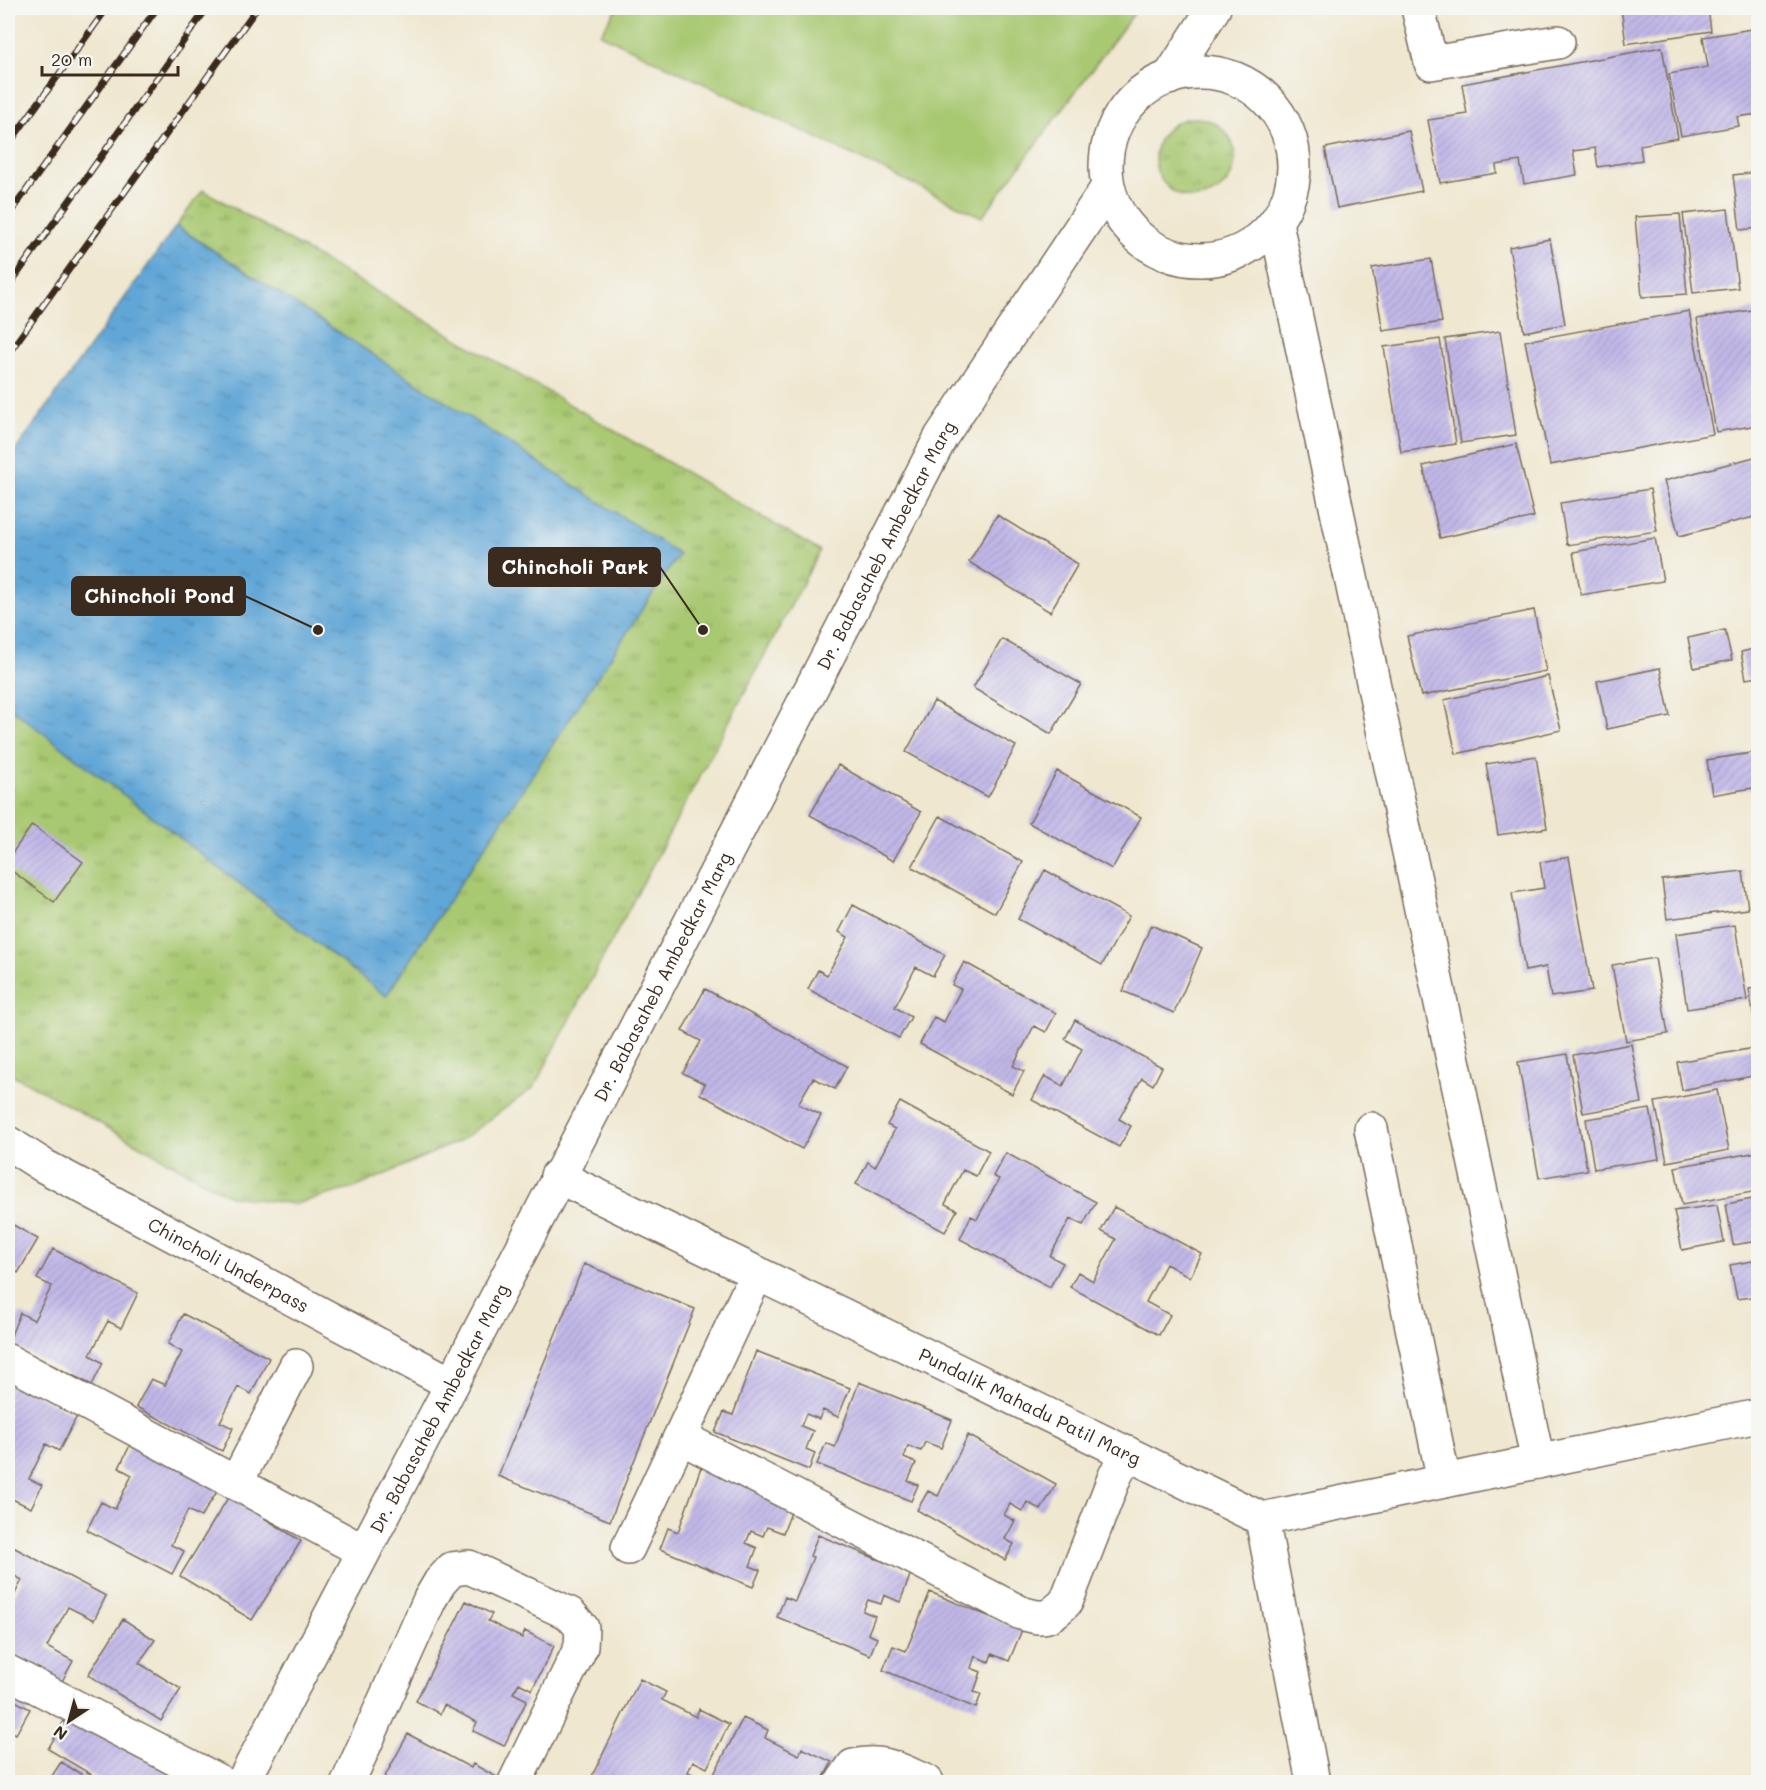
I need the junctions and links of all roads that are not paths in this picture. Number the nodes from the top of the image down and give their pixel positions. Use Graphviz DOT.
graph roads {
  1 [pos="1214,8"];
  2 [pos="1418,8"];
  3 [pos="1558,42"];
  4 [pos="1169,78"];
  5 [pos="1108,187"];
  6 [pos="1276,223"];
  7 [pos="1371,1129"];
  8 [pos="8,1143"];
  9 [pos="557,1176"];
  10 [pos="757,1273"];
  11 [pos="8,1361"];
  12 [pos="296,1366"];
  13 [pos="452,1384"];
  14 [pos="1758,1416"];
  15 [pos="682,1438"];
  16 [pos="1127,1453"];
  17 [pos="1539,1462"];
  18 [pos="1444,1481"];
  19 [pos="236,1483"];
  20 [pos="1262,1519"];
  21 [pos="628,1548"];
  22 [pos="363,1551"];
  23 [pos="8,1672"];
  24 [pos="220,1782"];
  25 [pos="243,1782"];
  26 [pos="348,1782"];
  27 [pos="515,1782"];
  28 [pos="842,1782"];
  29 [pos="927,1782"];
  30 [pos="1312,1782"];
  1 -- 4 [label="street"];
  2 -- 3 [label="street"];
  4 -- 5 [label="street"];
  4 -- 6 [label="street"];
  5 -- 6 [label="street"];
  5 -- 9 [label="street, Dr. Babasaheb Ambedkar Marg"];
  6 -- 17 [label="street"];
  7 -- 18 [label="street"];
  8 -- 13 [label="street, Chincholi Underpass"];
  9 -- 10 [label="street, Pundalik Mahadu Patil Marg"];
  9 -- 13 [label="street, Dr. Babasaheb Ambedkar Marg"];
  10 -- 15 [label="street"];
  10 -- 16 [label="street, Pundalik Mahadu Patil Marg"];
  11 -- 19 [label="street"];
  12 -- 19 [label="street"];
  13 -- 22 [label="street, Dr. Babasaheb Ambedkar Marg"];
  14 -- 17 [label="street"];
  15 -- 16 [label="street"];
  15 -- 21 [label="street"];
  16 -- 20 [label="street, Pundalik Mahadu Patil Marg"];
  17 -- 18 [label="street"];
  18 -- 20 [label="street"];
  19 -- 22 [label="street"];
  20 -- 30 [label="street"];
  22 -- 25 [label="street, Dr. Babasaheb Ambedkar Marg"];
  23 -- 24 [label="street"];
  26 -- 27 [label="street"];
  28 -- 29 [label="street"];
}
